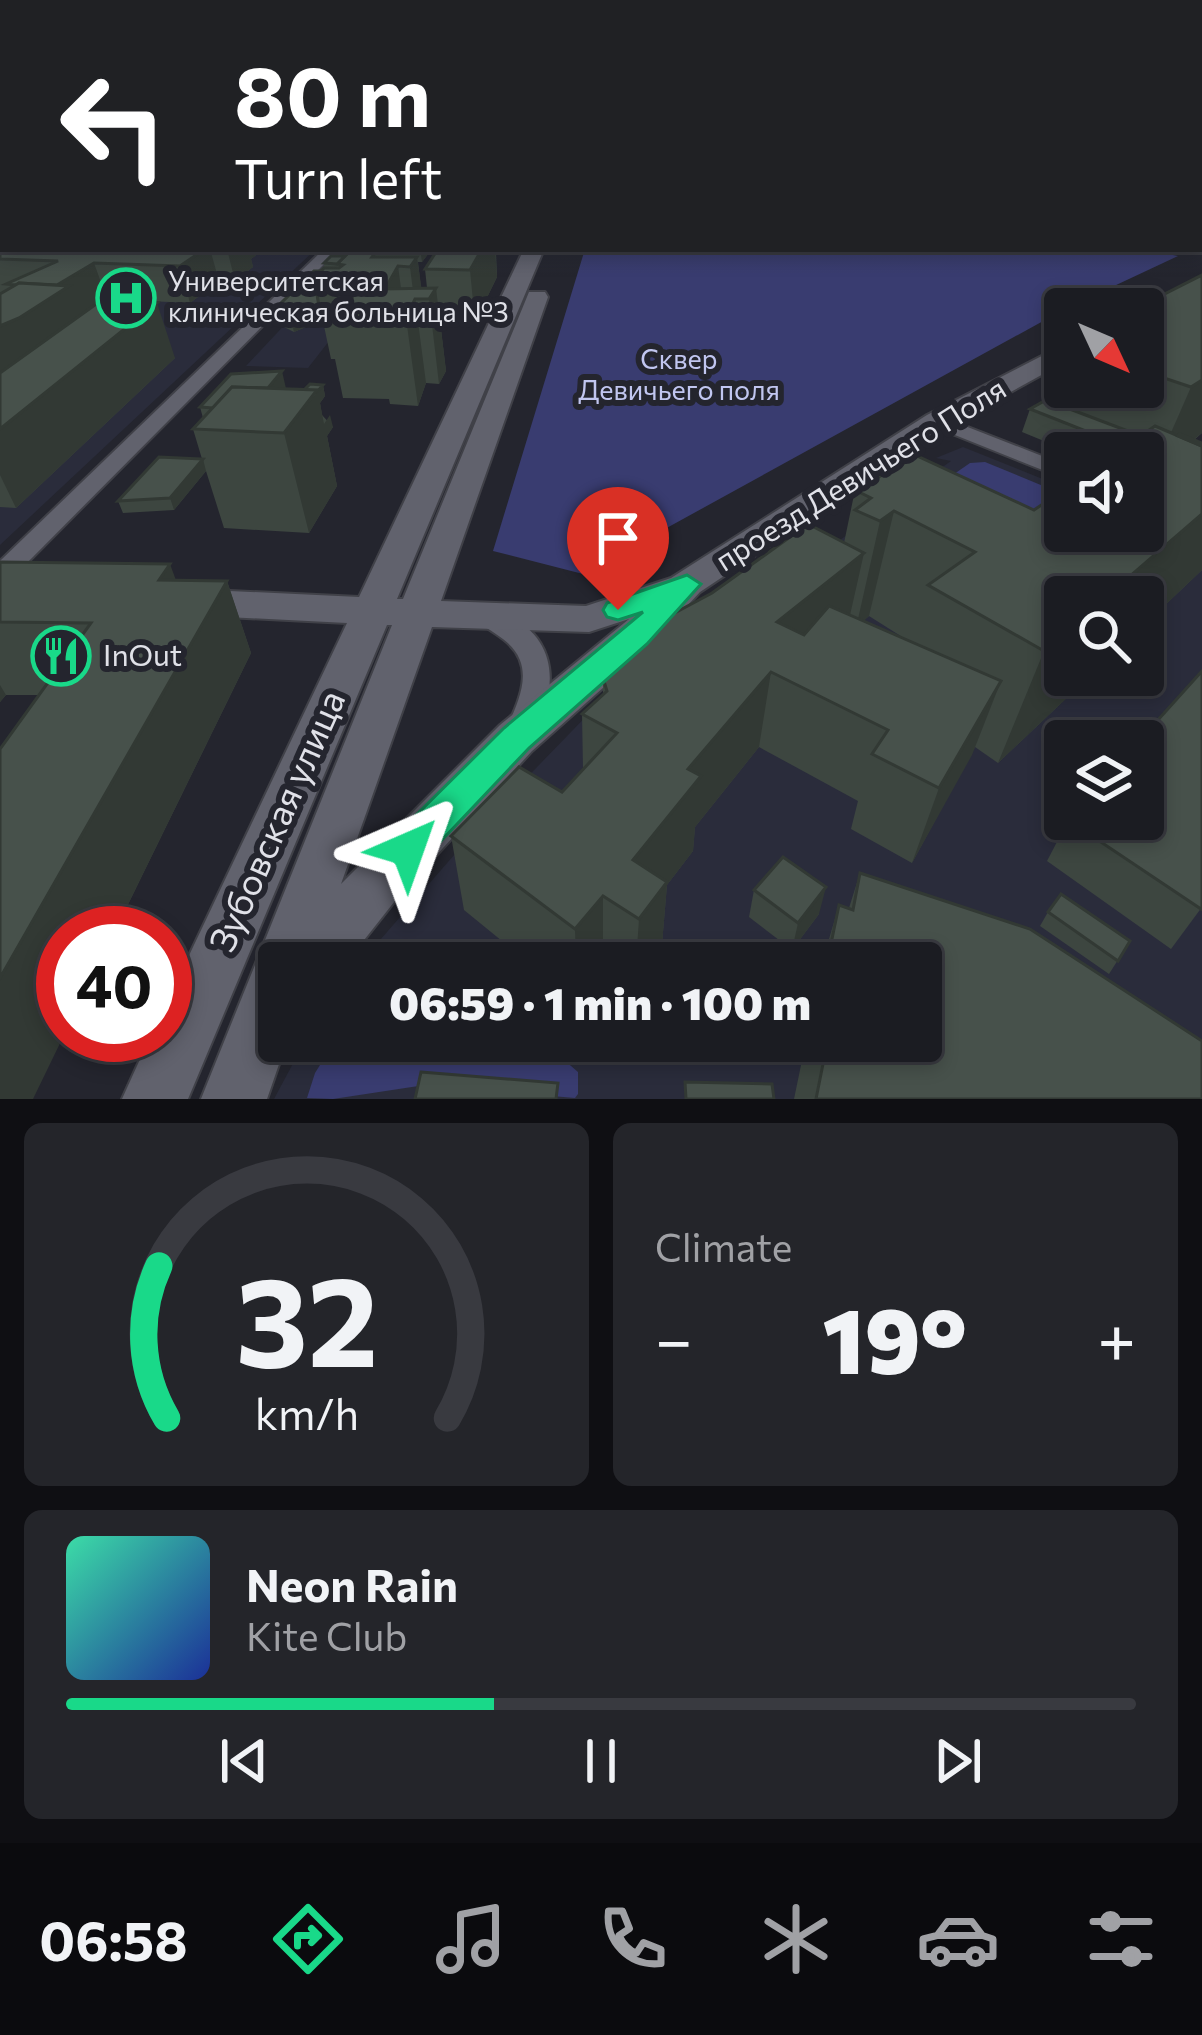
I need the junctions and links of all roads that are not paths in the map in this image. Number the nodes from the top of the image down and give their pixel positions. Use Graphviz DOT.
graph roads {
  1 [pos="329,252"];
  2 [pos="533,252"];
  3 [pos="555,252"];
  4 [pos="1044,363"];
  5 [pos="937,421"];
  6 [pos="1044,464"];
  7 [pos="687,584"];
  8 [pos="8,588"];
  9 [pos="140,600"];
  10 [pos="394,611"];
  11 [pos="485,616"];
  12 [pos="516,738"];
  13 [pos="291,942"];
  14 [pos="327,942"];
  15 [pos="155,1099"];
  1 -- 8 [label="street"];
  2 -- 10 [label="main road"];
  3 -- 10 [label="main road"];
  4 -- 5 [label="main road, проезд Девичьего Поля"];
  5 -- 6 [label="street"];
  5 -- 7 [label="main road, проезд Девичьего Поля"];
  7 -- 11 [label="main road"];
  7 -- 12 [label="main road, проезд Девичьего Поля"];
  9 -- 10 [label="main road"];
  10 -- 11 [label="main road"];
  10 -- 13 [label="main road, Зубовская улица"];
  10 -- 15 [label="main road, Зубовская улица"];
  11 -- 12 [label="street"];
  12 -- 14 [label="main road, проезд Девичьего Поля"];
}
